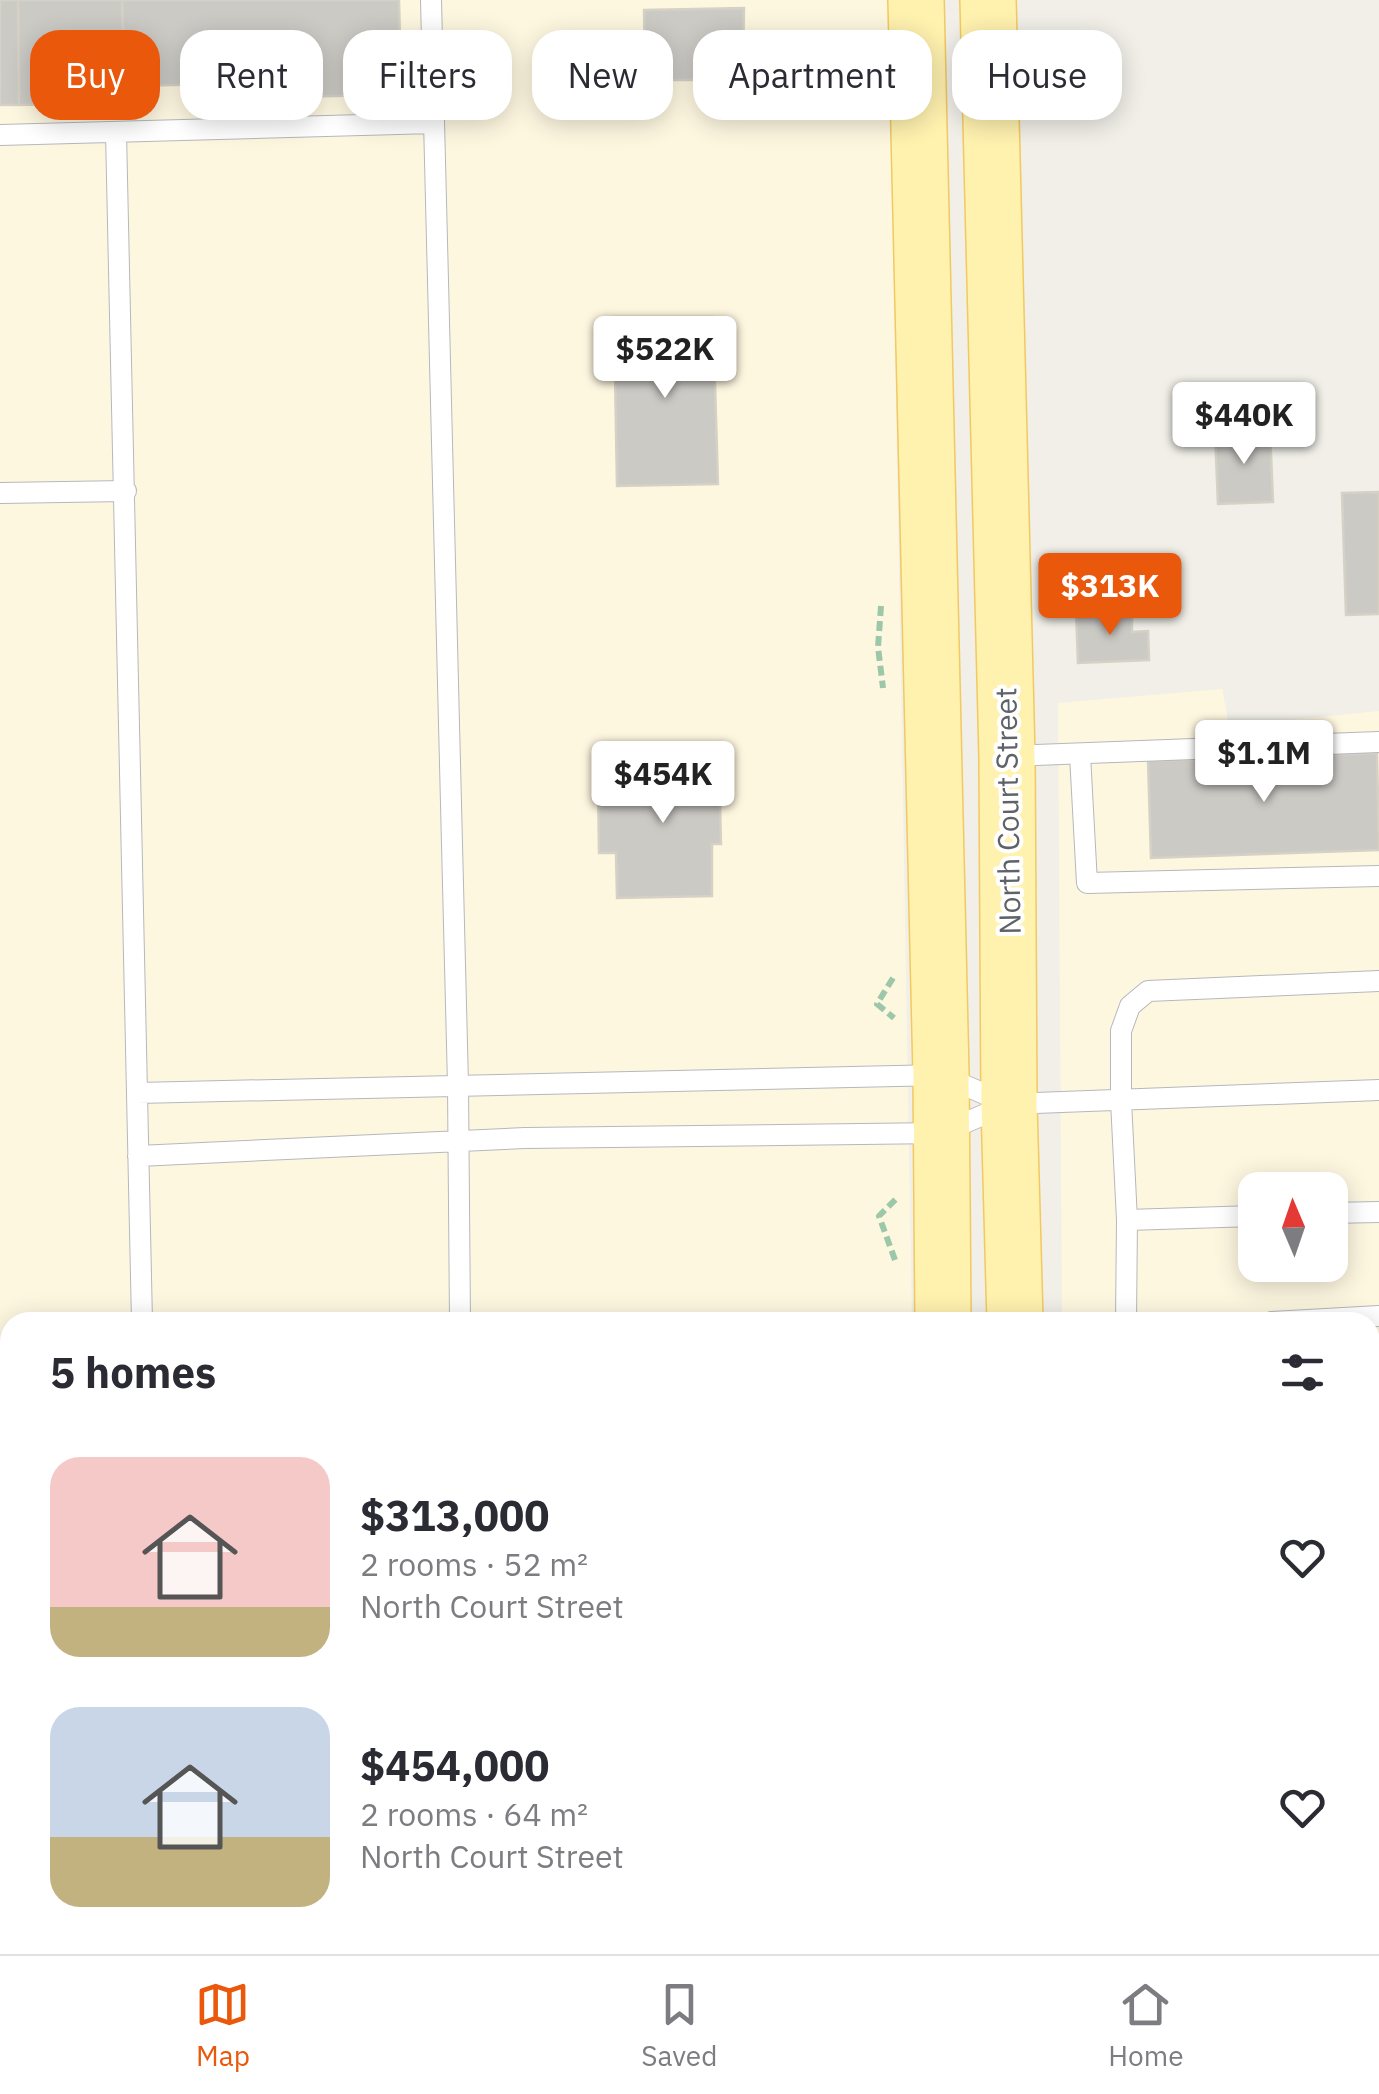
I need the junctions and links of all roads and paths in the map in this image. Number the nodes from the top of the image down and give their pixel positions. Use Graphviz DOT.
graph roads {
  1 [pos="431,0"];
  2 [pos="916,0"];
  3 [pos="988,0"];
  4 [pos="434,123"];
  5 [pos="116,132"];
  6 [pos="0,134"];
  7 [pos="126,491"];
  8 [pos="0,493"];
  9 [pos="1379,742"];
  10 [pos="1080,755"];
  11 [pos="1007,756"];
  12 [pos="1379,876"];
  13 [pos="1379,981"];
  14 [pos="941,1075"];
  15 [pos="458,1086"];
  16 [pos="1379,1090"];
  17 [pos="137,1093"];
  18 [pos="1121,1101"];
  19 [pos="1010,1104"];
  20 [pos="941,1133"];
  21 [pos="458,1141"];
  22 [pos="138,1156"];
  23 [pos="1379,1212"];
  24 [pos="1348,1213"];
  25 [pos="1238,1217"];
  26 [pos="1128,1220"];
  27 [pos="142,1312"];
  28 [pos="460,1312"];
  29 [pos="943,1312"];
  30 [pos="1015,1312"];
  31 [pos="1126,1312"];
  1 -- 4 [label="lane"];
  2 -- 14 [label="main road"];
  3 -- 11 [label="main road, North Court Street"];
  4 -- 5 [label="lane"];
  4 -- 15 [label="lane"];
  5 -- 6 [label="lane"];
  5 -- 7 [label="lane"];
  7 -- 8 [label="lane"];
  7 -- 17 [label="lane"];
  9 -- 10 [label="lane"];
  10 -- 11 [label="lane"];
  10 -- 12 [label="lane"];
  11 -- 19 [label="main road, North Court Street"];
  13 -- 18 [label="lane"];
  14 -- 15 [label="lane"];
  14 -- 19 [label="lane"];
  14 -- 20 [label="main road"];
  15 -- 17 [label="lane"];
  15 -- 21 [label="lane"];
  16 -- 18 [label="lane"];
  17 -- 22 [label="lane"];
  18 -- 19 [label="lane"];
  18 -- 26 [label="lane"];
  19 -- 20 [label="lane"];
  19 -- 30 [label="main road, North Court Street"];
  20 -- 21 [label="lane"];
  20 -- 29 [label="main road"];
  21 -- 22 [label="lane"];
  21 -- 28 [label="lane"];
  22 -- 27 [label="lane"];
  23 -- 24 [label="lane"];
  25 -- 26 [label="lane"];
  26 -- 31 [label="lane"];
}
